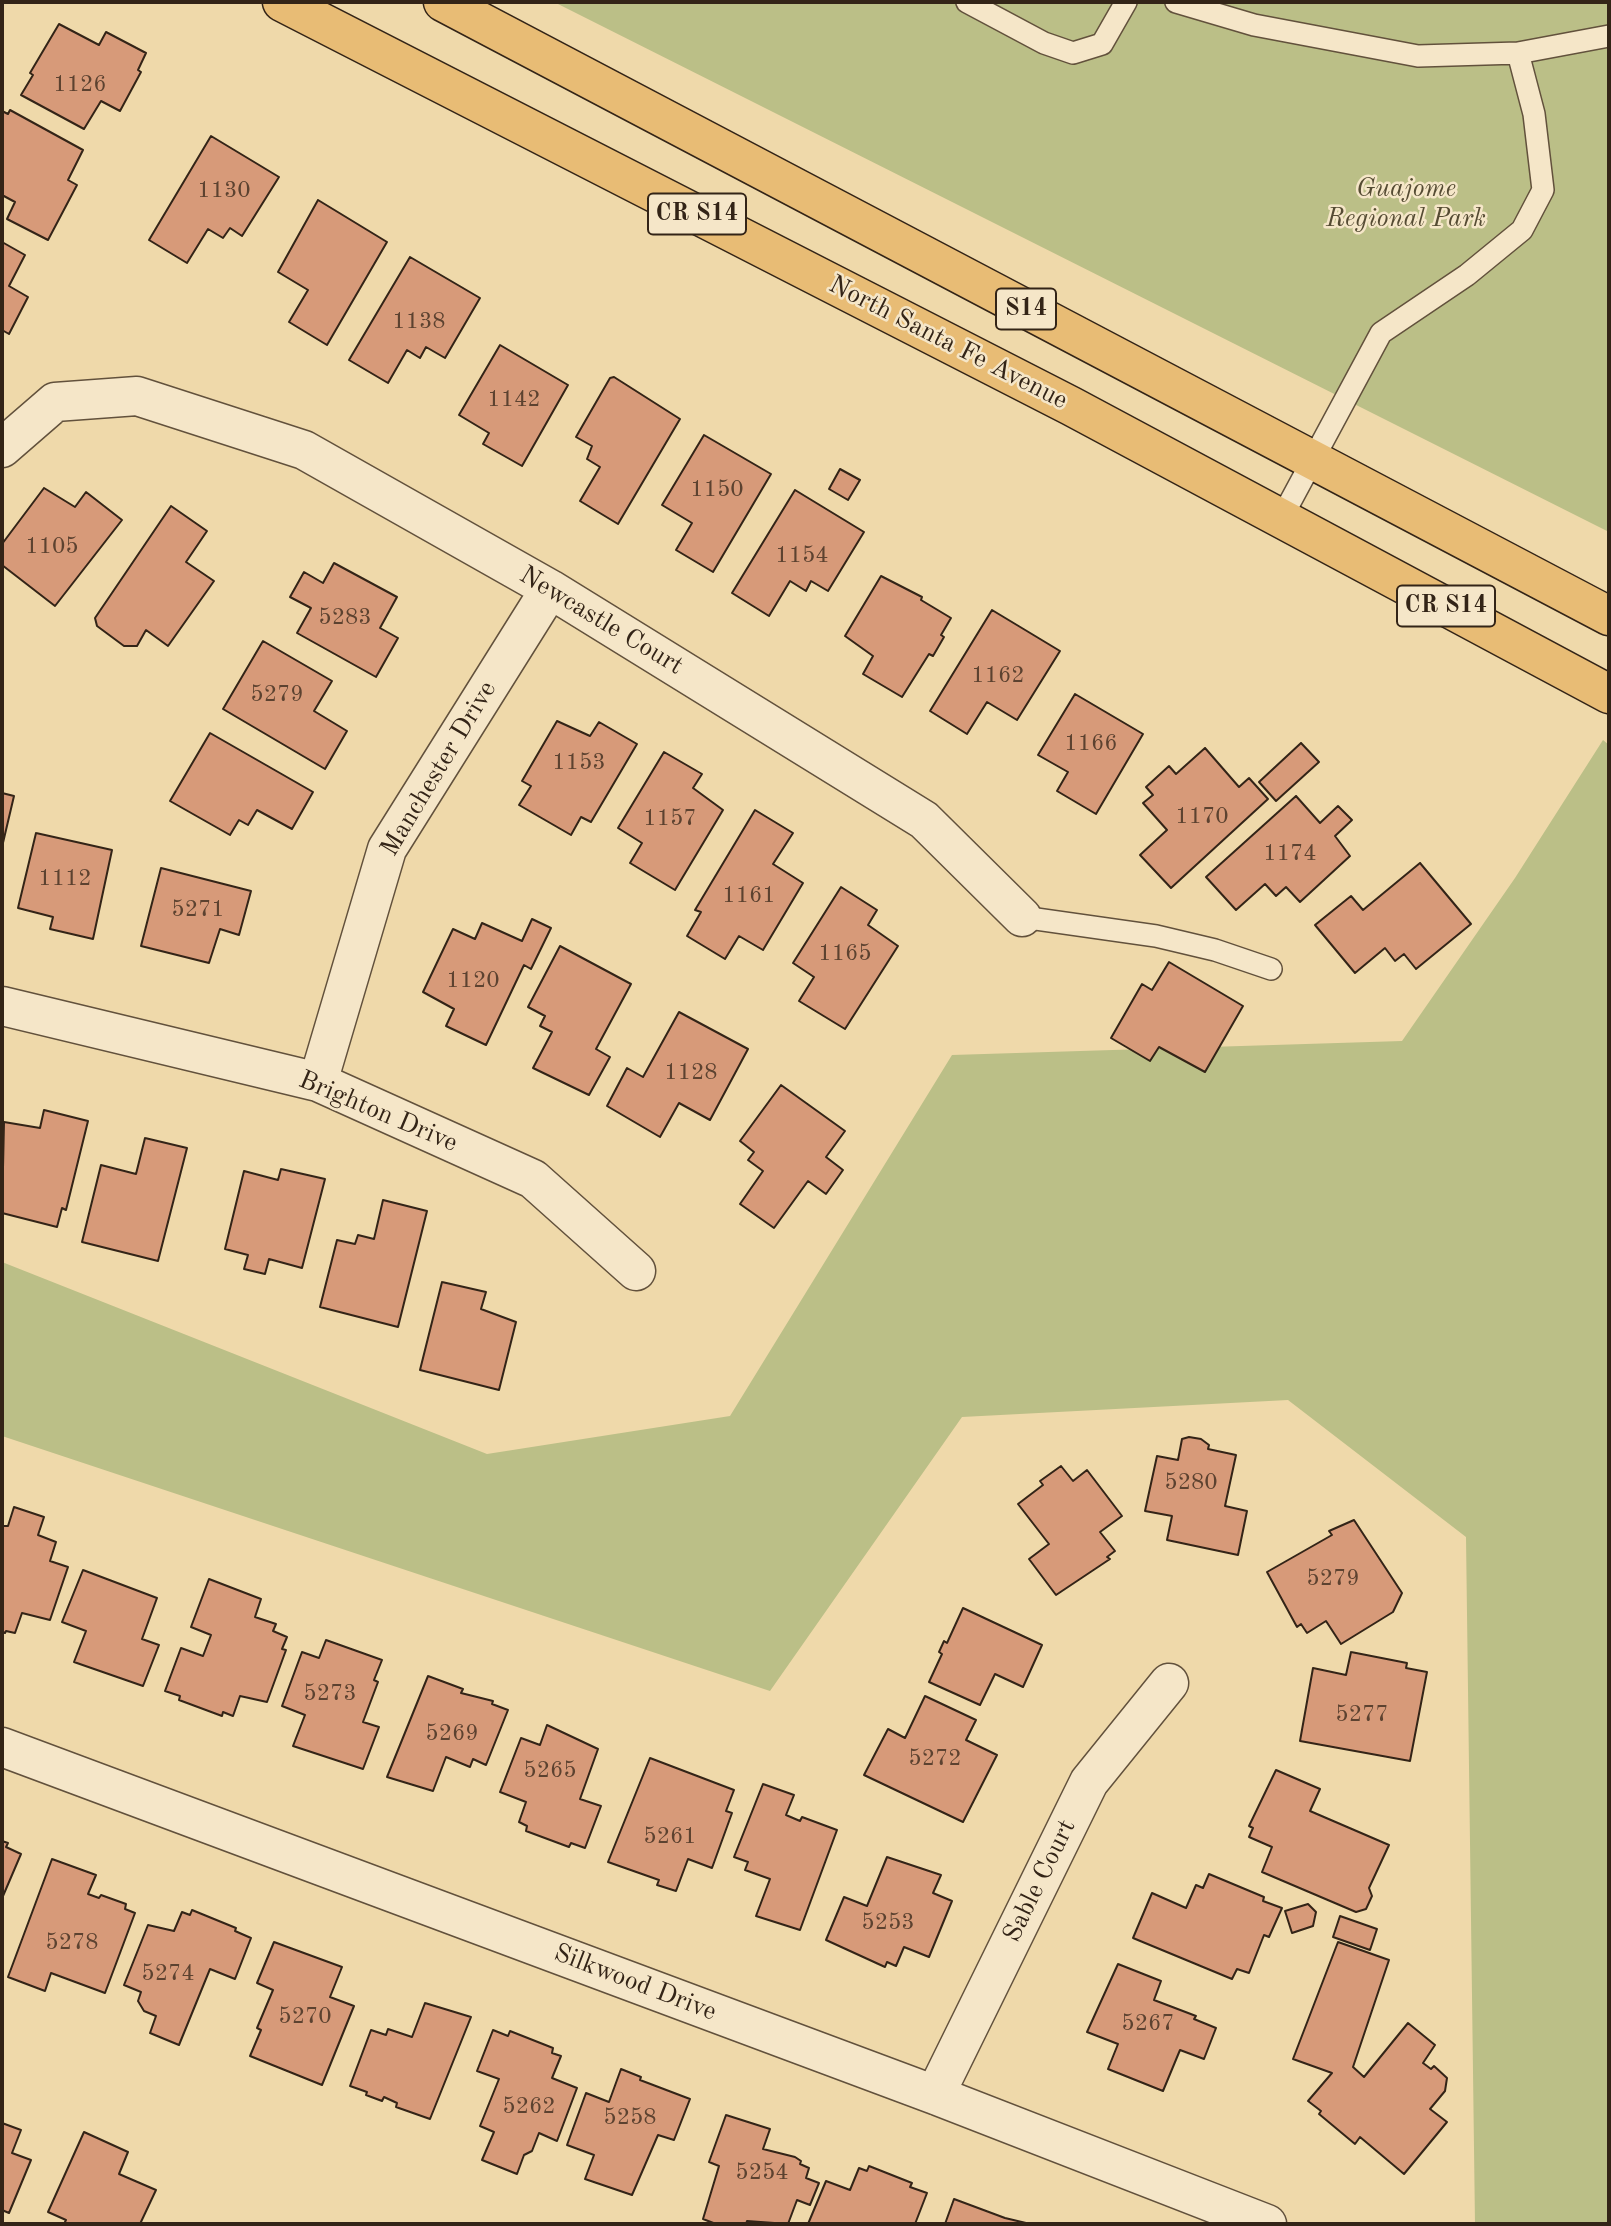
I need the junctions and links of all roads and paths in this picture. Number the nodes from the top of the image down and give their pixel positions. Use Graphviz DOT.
graph roads {
  1 [pos="282,2"];
  2 [pos="443,2"];
  3 [pos="967,2"];
  4 [pos="1126,2"];
  5 [pos="1176,2"];
  6 [pos="1609,36"];
  7 [pos="1518,53"];
  8 [pos="2,448"];
  9 [pos="1313,461"];
  10 [pos="1282,517"];
  11 [pos="550,589"];
  12 [pos="1609,616"];
  13 [pos="1609,694"];
  14 [pos="1022,916"];
  15 [pos="1271,969"];
  16 [pos="2,1006"];
  17 [pos="318,1082"];
  18 [pos="636,1272"];
  19 [pos="1169,1683"];
  20 [pos="2,1747"];
  21 [pos="935,2095"];
  22 [pos="1267,2224"];
  1 -- 10 [label="main road, North Santa Fe Avenue / CR S14"];
  2 -- 9 [label="main road, S14"];
  3 -- 4 [label="lane"];
  5 -- 7 [label="lane"];
  6 -- 7 [label="lane"];
  7 -- 9 [label="lane"];
  8 -- 11 [label="street, Newcastle Court"];
  9 -- 10 [label="lane"];
  9 -- 12 [label="main road, S14"];
  10 -- 13 [label="main road, North Santa Fe Avenue / CR S14"];
  11 -- 14 [label="street, Newcastle Court"];
  11 -- 17 [label="street, Manchester Drive"];
  14 -- 15 [label="lane"];
  16 -- 17 [label="street, Brighton Drive"];
  17 -- 18 [label="street, Brighton Drive"];
  19 -- 21 [label="street, Sable Court"];
  20 -- 21 [label="street, Silkwood Drive"];
  21 -- 22 [label="street, Silkwood Drive"];
}
